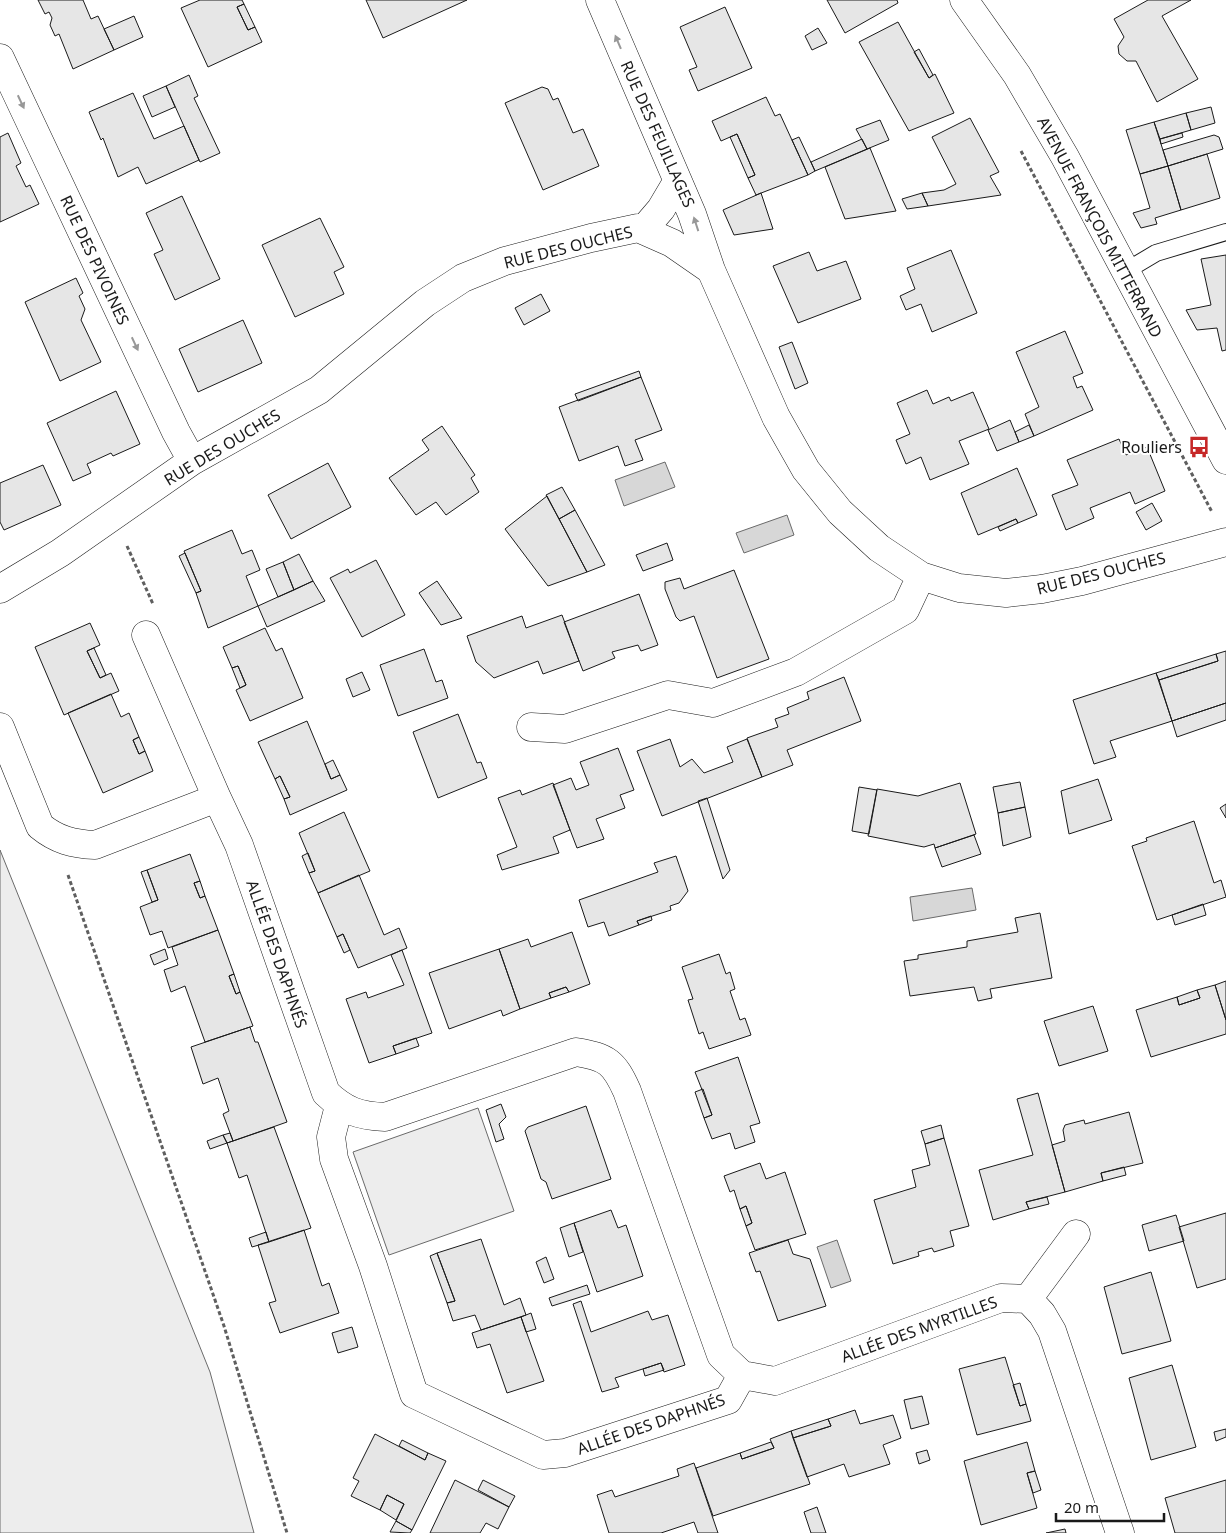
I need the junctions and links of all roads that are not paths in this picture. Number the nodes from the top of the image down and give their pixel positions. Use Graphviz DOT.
graph roads {
  1 [pos="600,0"];
  2 [pos="964,0"];
  3 [pos="0,58"];
  4 [pos="677,182"];
  5 [pos="643,230"];
  6 [pos="1226,232"];
  7 [pos="711,270"];
  8 [pos="1124,272"];
  9 [pos="1226,460"];
  10 [pos="192,461"];
  11 [pos="1221,530"];
  12 [pos="921,576"];
  13 [pos="0,589"];
  14 [pos="146,635"];
  15 [pos="0,727"];
  16 [pos="530,727"];
  17 [pos="217,798"];
  18 [pos="339,1106"];
  19 [pos="1076,1234"];
  20 [pos="1028,1299"];
  21 [pos="742,1375"];
  22 [pos="1120,1533"];
  4 -- 1 [label="street, RUE DES FEUILLAGES, one-way"];
  2 -- 8 [label="street, AVENUE FRANÇOIS MITTERRAND"];
  3 -- 10 [label="street, RUE DES PIVOINES, one-way"];
  4 -- 5 [label="street"];
  7 -- 4 [label="street, RUE DES FEUILLAGES, one-way"];
  5 -- 7 [label="street, RUE DES OUCHES"];
  5 -- 10 [label="street, RUE DES OUCHES"];
  6 -- 8 [label="lane"];
  7 -- 12 [label="street, RUE DES OUCHES"];
  8 -- 9 [label="street, AVENUE FRANÇOIS MITTERRAND"];
  10 -- 13 [label="street, RUE DES OUCHES"];
  11 -- 12 [label="street, RUE DES OUCHES"];
  12 -- 16 [label="street"];
  14 -- 17 [label="street, ALLÉE DES DAPHNÉS"];
  15 -- 17 [label="street"];
  17 -- 18 [label="street, ALLÉE DES DAPHNÉS"];
  18 -- 21 [label="street, ALLÉE DES DAPHNÉS"];
  18 -- 21 [label="street, ALLÉE DES DAPHNÉS"];
  19 -- 20 [label="street"];
  20 -- 21 [label="street, ALLÉE DES MYRTILLES"];
  20 -- 22 [label="street"];
}
